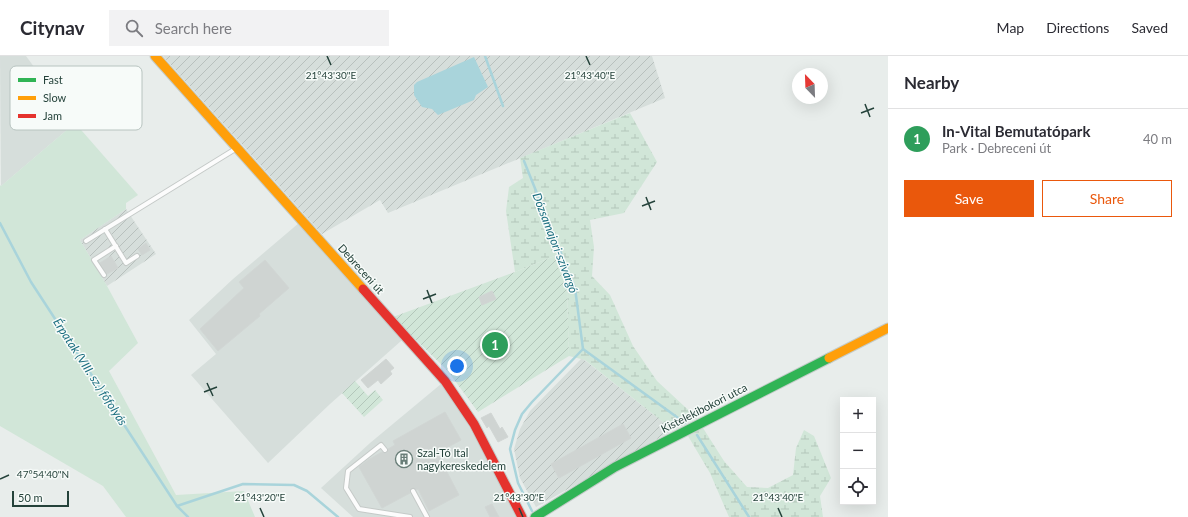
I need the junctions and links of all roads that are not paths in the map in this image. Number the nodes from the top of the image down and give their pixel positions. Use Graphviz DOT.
graph roads {
  1 [pos="155,56"];
  2 [pos="237,148"];
  3 [pos="105,229"];
  4 [pos="86,241"];
  5 [pos="116,246"];
  6 [pos="137,256"];
  7 [pos="104,275"];
  8 [pos="888,328"];
  9 [pos="385,450"];
  10 [pos="414,491"];
  11 [pos="410,517"];
  12 [pos="427,517"];
  13 [pos="522,517"];
  14 [pos="535,517"];
  1 -- 2 [label="street, Debreceni út"];
  2 -- 3 [label="lane"];
  2 -- 13 [label="street, Debreceni út"];
  3 -- 4 [label="lane"];
  3 -- 5 [label="lane"];
  5 -- 6 [label="lane"];
  5 -- 7 [label="lane"];
  8 -- 14 [label="street, Kistelekibokori utca"];
  9 -- 11 [label="lane"];
  10 -- 12 [label="lane"];
}
